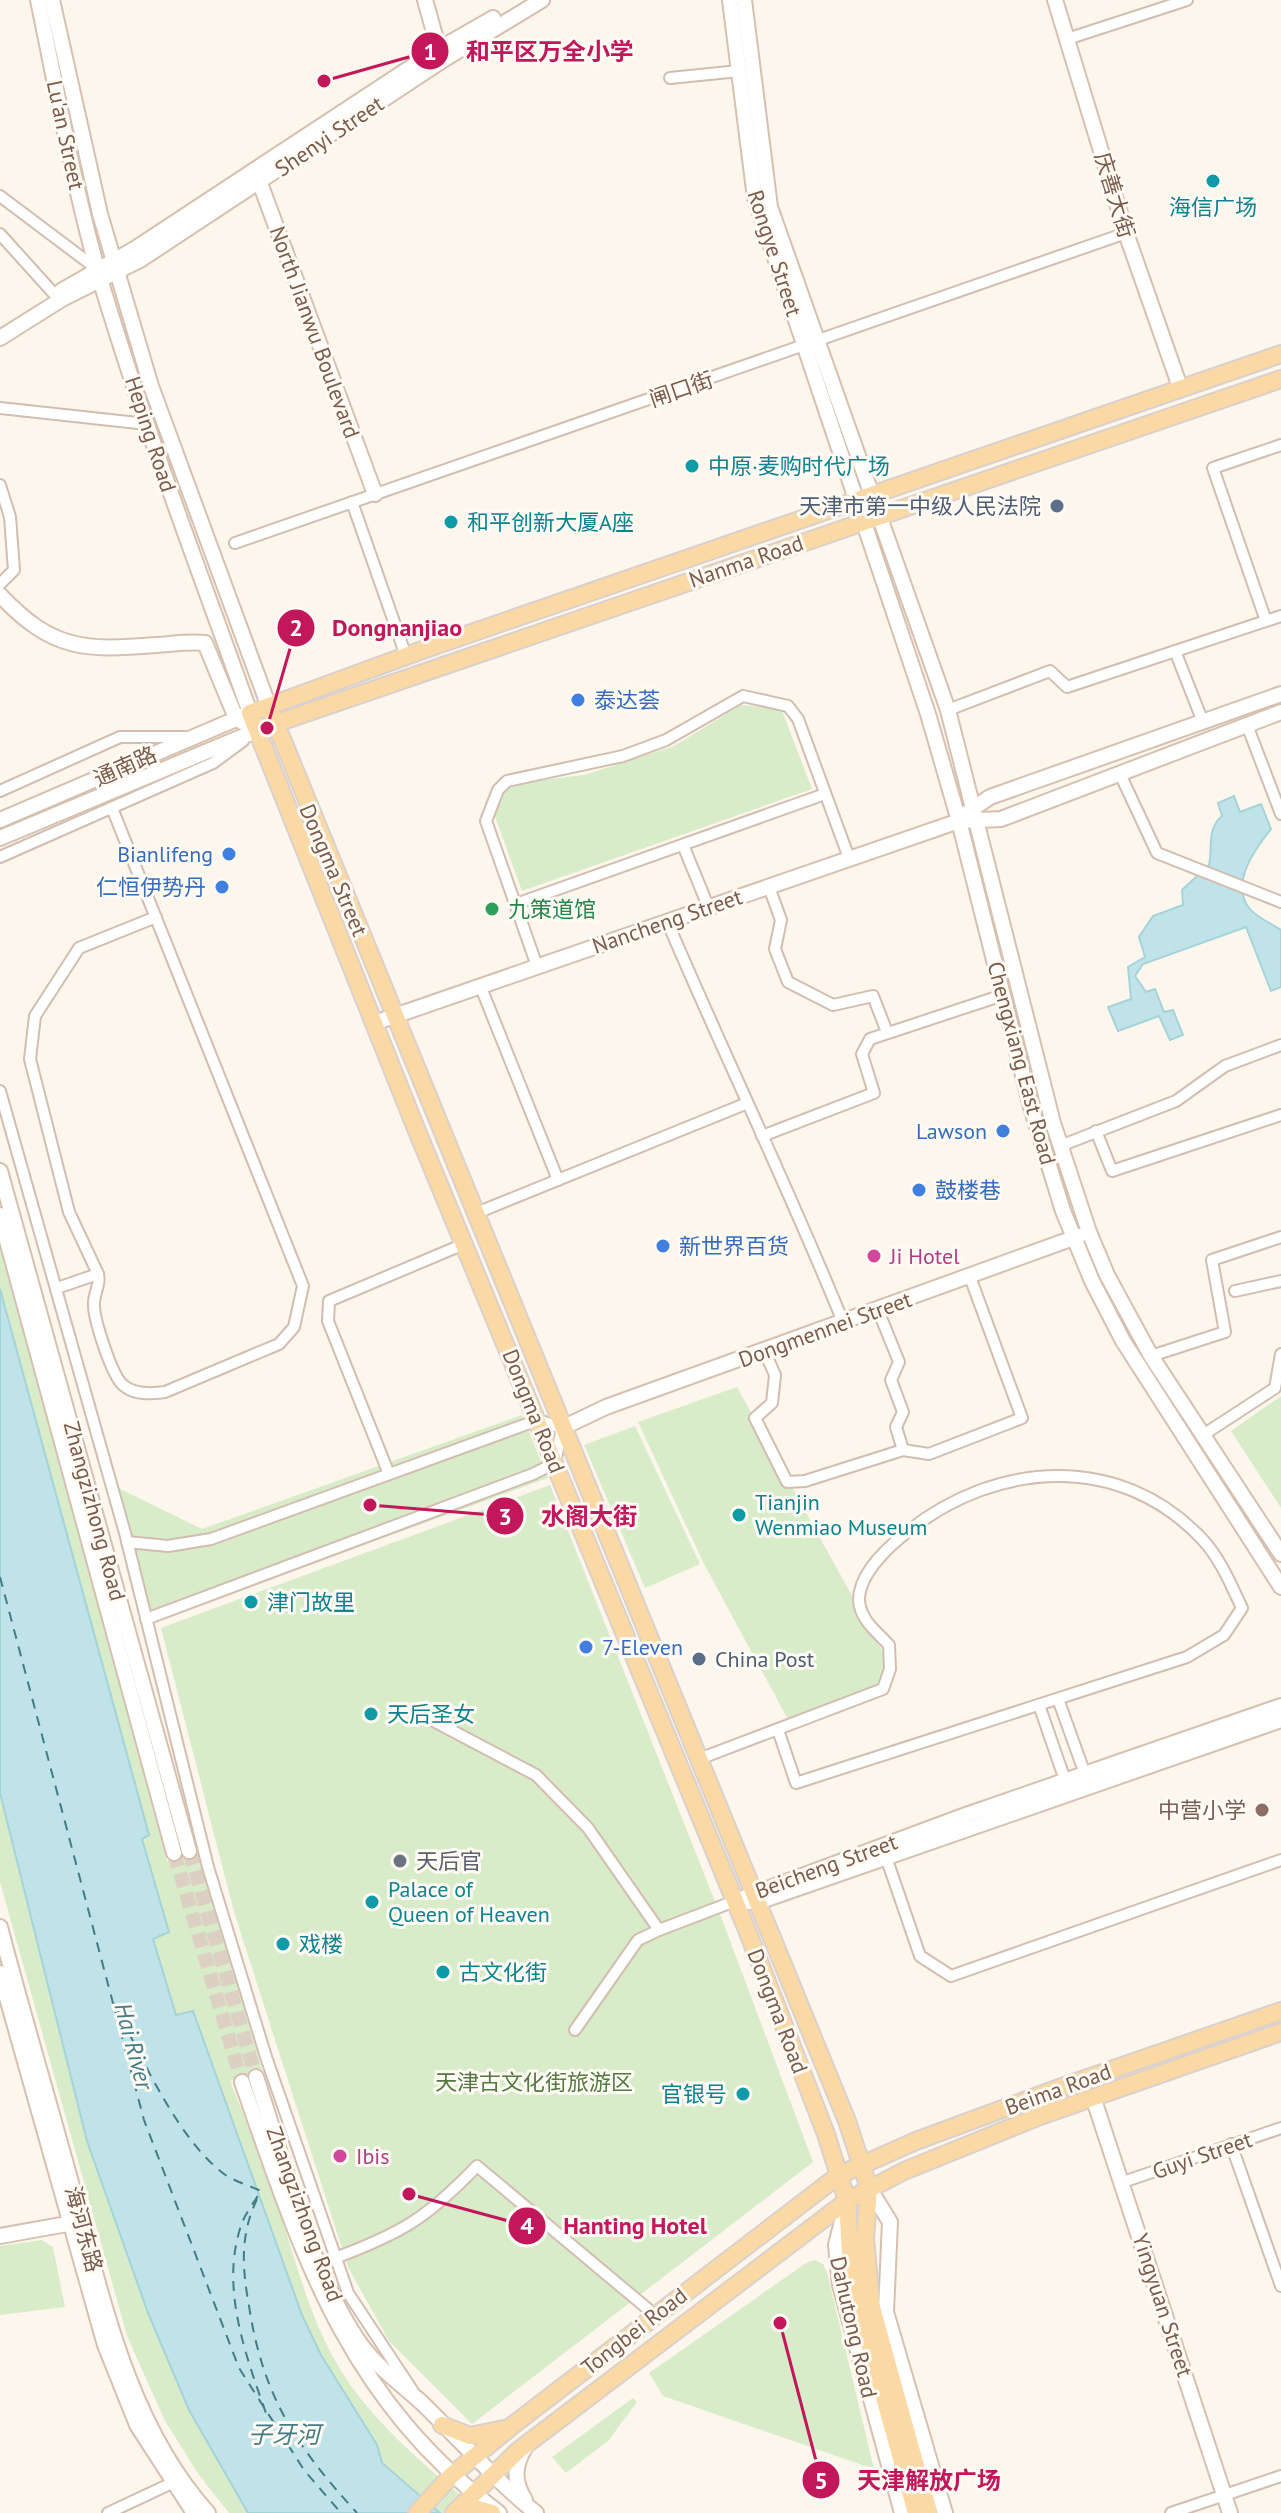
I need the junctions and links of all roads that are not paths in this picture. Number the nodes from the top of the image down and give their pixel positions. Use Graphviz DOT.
graph roads {
  1 [pos="38,0"];
  2 [pos="52,0"];
  3 [pos="425,0"];
  4 [pos="525,0"];
  5 [pos="542,0"];
  6 [pos="730,0"];
  7 [pos="744,0"];
  8 [pos="1055,0"];
  9 [pos="1187,0"];
  10 [pos="1067,39"];
  11 [pos="440,55"];
  12 [pos="739,71"];
  13 [pos="670,78"];
  14 [pos="258,176"];
  15 [pos="0,196"];
  16 [pos="1126,233"];
  17 [pos="0,234"];
  18 [pos="115,267"];
  19 [pos="100,275"];
  20 [pos="55,295"];
  21 [pos="0,330"];
  22 [pos="0,338"];
  23 [pos="811,345"];
  24 [pos="1281,354"];
  25 [pos="1281,379"];
  26 [pos="1180,387"];
  27 [pos="0,408"];
  28 [pos="147,424"];
  29 [pos="1281,445"];
  30 [pos="0,485"];
  31 [pos="375,494"];
  32 [pos="864,496"];
  33 [pos="352,502"];
  34 [pos="872,517"];
  35 [pos="235,543"];
  36 [pos="0,584"];
  37 [pos="0,595"];
  38 [pos="1281,616"];
  39 [pos="1266,621"];
  40 [pos="1175,651"];
  41 [pos="406,656"];
  42 [pos="1281,694"];
  43 [pos="269,707"];
  44 [pos="948,710"];
  45 [pos="1281,712"];
  46 [pos="243,716"];
  47 [pos="1203,722"];
  48 [pos="275,723"];
  49 [pos="1247,725"];
  50 [pos="258,730"];
  51 [pos="189,737"];
  52 [pos="1120,774"];
  53 [pos="0,791"];
  54 [pos="825,794"];
  55 [pos="974,805"];
  56 [pos="112,808"];
  57 [pos="1281,814"];
  58 [pos="0,820"];
  59 [pos="959,821"];
  60 [pos="978,821"];
  61 [pos="0,838"];
  62 [pos="683,845"];
  63 [pos="0,857"];
  64 [pos="849,858"];
  65 [pos="769,887"];
  66 [pos="1281,902"];
  67 [pos="516,904"];
  68 [pos="708,906"];
  69 [pos="156,917"];
  70 [pos="667,921"];
  71 [pos="537,966"];
  72 [pos="480,985"];
  73 [pos="1003,995"];
  74 [pos="395,1016"];
  75 [pos="374,1023"];
  76 [pos="887,1032"];
  77 [pos="1281,1045"];
  78 [pos="0,1091"];
  79 [pos="745,1104"];
  80 [pos="1281,1115"];
  81 [pos="1096,1131"];
  82 [pos="762,1136"];
  83 [pos="1060,1146"];
  84 [pos="0,1171"];
  85 [pos="558,1180"];
  86 [pos="474,1214"];
  87 [pos="0,1215"];
  88 [pos="1089,1232"];
  89 [pos="1281,1237"];
  90 [pos="1074,1238"];
  91 [pos="464,1244"];
  92 [pos="98,1274"];
  93 [pos="970,1277"];
  94 [pos="1281,1281"];
  95 [pos="57,1288"];
  96 [pos="1235,1291"];
  97 [pos="878,1310"];
  98 [pos="843,1322"];
  99 [pos="764,1350"];
  100 [pos="1281,1354"];
  101 [pos="1151,1356"];
  102 [pos="538,1420"];
  103 [pos="562,1428"];
  104 [pos="1203,1435"];
  105 [pos="903,1450"];
  106 [pos="555,1463"];
  107 [pos="389,1474"];
  108 [pos="127,1542"];
  109 [pos="1281,1554"];
  110 [pos="1281,1587"];
  111 [pos="146,1619"];
  112 [pos="1058,1699"];
  113 [pos="1039,1705"];
  114 [pos="1281,1706"];
  115 [pos="428,1718"];
  116 [pos="1281,1720"];
  117 [pos="778,1730"];
  118 [pos="699,1759"];
  119 [pos="1085,1774"];
  120 [pos="1065,1780"];
  121 [pos="886,1857"];
  122 [pos="1281,1860"];
  123 [pos="755,1897"];
  124 [pos="735,1901"];
  125 [pos="0,1927"];
  126 [pos="659,1930"];
  127 [pos="0,1973"];
  128 [pos="1281,2011"];
  129 [pos="575,2030"];
  130 [pos="1281,2032"];
  131 [pos="1093,2097"];
  132 [pos="1281,2128"];
  133 [pos="1231,2144"];
  134 [pos="861,2164"];
  135 [pos="839,2175"];
  136 [pos="1123,2182"];
  137 [pos="869,2188"];
  138 [pos="847,2201"];
  139 [pos="75,2222"];
  140 [pos="0,2236"];
  141 [pos="335,2258"];
  142 [pos="1281,2286"];
  143 [pos="865,2307"];
  144 [pos="655,2315"];
  145 [pos="420,2402"];
  146 [pos="442,2425"];
  147 [pos="513,2425"];
  148 [pos="527,2444"];
  149 [pos="473,2457"];
  150 [pos="1281,2476"];
  151 [pos="454,2478"];
  152 [pos="488,2478"];
  153 [pos="172,2483"];
  154 [pos="473,2494"];
  155 [pos="1224,2495"];
  156 [pos="533,2510"];
  157 [pos="456,2512"];
  158 [pos="108,2513"];
  159 [pos="194,2513"];
  160 [pos="208,2513"];
  161 [pos="417,2513"];
  162 [pos="492,2513"];
  163 [pos="499,2513"];
  164 [pos="902,2513"];
  165 [pos="916,2513"];
  166 [pos="929,2513"];
  167 [pos="945,2513"];
  168 [pos="1171,2513"];
  169 [pos="1230,2513"];
  1 -- 19 [label="street, Lu'an Street"];
  2 -- 18 [label="street, Lu'an Street"];
  3 -- 11 [label="street"];
  4 -- 11 [label="street, Shenyi Street"];
  5 -- 11 [label="street, Shenyi Street"];
  6 -- 12 [label="street, Rongye Street"];
  7 -- 23 [label="street, Rongye Street"];
  8 -- 10 [label="street, 庆善大街"];
  9 -- 10 [label="street"];
  10 -- 16 [label="street, 庆善大街"];
  11 -- 14 [label="street, Shenyi Street"];
  12 -- 13 [label="street"];
  12 -- 23 [label="street, Rongye Street"];
  14 -- 18 [label="street, Shenyi Street"];
  14 -- 31 [label="street, North Jianwu Boulevard"];
  15 -- 19 [label="street"];
  16 -- 23 [label="street, 闸口街"];
  16 -- 26 [label="street, 庆善大街"];
  17 -- 20 [label="street"];
  18 -- 19 [label="street, Shenyi Street"];
  18 -- 43 [label="street, Heping Road"];
  19 -- 20 [label="street"];
  19 -- 22 [label="street"];
  19 -- 28 [label="street, Heping Road"];
  20 -- 21 [label="street"];
  23 -- 31 [label="street, 闸口街"];
  23 -- 32 [label="street, Rongye Street"];
  24 -- 26 [label="main road, Nanma Road"];
  25 -- 34 [label="main road, Nanma Road"];
  26 -- 32 [label="main road, Nanma Road"];
  27 -- 28 [label="street"];
  28 -- 46 [label="street, Heping Road"];
  29 -- 39 [label="street"];
  30 -- 36 [label="street"];
  31 -- 33 [label="street, 闸口街"];
  32 -- 34 [label="street, Chengxiang East Road"];
  32 -- 41 [label="main road, Nanma Road"];
  33 -- 35 [label="street, 闸口街"];
  33 -- 41 [label="street"];
  34 -- 44 [label="street, Chengxiang East Road"];
  34 -- 48 [label="main road, Nanma Road"];
  34 -- 59 [label="street, Chengxiang East Road"];
  37 -- 46 [label="street"];
  38 -- 39 [label="street"];
  39 -- 40 [label="street"];
  40 -- 44 [label="street"];
  40 -- 47 [label="street"];
  41 -- 43 [label="main road, Nanma Road"];
  42 -- 47 [label="street, Nancheng Street"];
  43 -- 46 [label="main road, Nanma Road"];
  43 -- 48 [label="main road"];
  44 -- 55 [label="street, Chengxiang East Road"];
  45 -- 49 [label="street, Nancheng Street"];
  46 -- 50 [label="main road, Dongma Road"];
  46 -- 51 [label="street, 通南路"];
  47 -- 55 [label="street, Nancheng Street"];
  48 -- 50 [label="main road, Nanma Road"];
  48 -- 74 [label="main road, Dongma Street"];
  49 -- 52 [label="street, Nancheng Street"];
  49 -- 57 [label="street"];
  50 -- 56 [label="street"];
  50 -- 61 [label="street, 通南路"];
  50 -- 75 [label="main road, Dongma Road"];
  51 -- 53 [label="street"];
  51 -- 58 [label="street, 通南路"];
  52 -- 60 [label="street, Nancheng Street"];
  52 -- 66 [label="street"];
  54 -- 62 [label="street"];
  54 -- 64 [label="street"];
  54 -- 67 [label="street"];
  55 -- 59 [label="street, Nancheng Street"];
  55 -- 60 [label="street, Chengxiang East Road"];
  56 -- 63 [label="street"];
  56 -- 69 [label="street"];
  59 -- 60 [label="street, Nancheng Street"];
  59 -- 64 [label="street, Nancheng Street"];
  59 -- 73 [label="street, Chengxiang East Road"];
  60 -- 83 [label="street, Chengxiang East Road"];
  62 -- 67 [label="street"];
  62 -- 68 [label="street"];
  64 -- 65 [label="street, Nancheng Street"];
  65 -- 68 [label="street, Nancheng Street"];
  65 -- 76 [label="street"];
  67 -- 71 [label="street"];
  68 -- 70 [label="street, Nancheng Street"];
  69 -- 92 [label="street"];
  69 -- 92 [label="street"];
  70 -- 71 [label="street, Nancheng Street"];
  70 -- 79 [label="street"];
  71 -- 72 [label="street, Nancheng Street"];
  72 -- 74 [label="street, Nancheng Street"];
  72 -- 85 [label="street"];
  73 -- 76 [label="street"];
  73 -- 90 [label="street, Chengxiang East Road"];
  74 -- 75 [label="street, Nancheng Street"];
  74 -- 86 [label="main road, Dongma Road"];
  75 -- 91 [label="main road, Dongma Road"];
  76 -- 82 [label="street"];
  77 -- 81 [label="street"];
  78 -- 95 [label="street"];
  79 -- 82 [label="street"];
  79 -- 85 [label="street"];
  80 -- 81 [label="street"];
  81 -- 83 [label="street"];
  82 -- 98 [label="street"];
  83 -- 88 [label="street, Chengxiang East Road"];
  84 -- 87 [label="street, Zhangzizhong Road"];
  85 -- 86 [label="street"];
  86 -- 103 [label="main road, Dongma Road"];
  88 -- 90 [label="street, Dongmennei Street"];
  88 -- 101 [label="street, Chengxiang East Road"];
  89 -- 101 [label="street"];
  90 -- 93 [label="street, Dongmennei Street"];
  90 -- 110 [label="street, Chengxiang East Road"];
  91 -- 102 [label="main road, Dongma Road"];
  91 -- 107 [label="street"];
  92 -- 95 [label="street"];
  93 -- 97 [label="street, Dongmennei Street"];
  93 -- 105 [label="street"];
  94 -- 96 [label="street"];
  95 -- 108 [label="street"];
  97 -- 98 [label="street, Dongmennei Street"];
  97 -- 105 [label="street"];
  98 -- 99 [label="street, Dongmennei Street"];
  99 -- 103 [label="street, Dongmennei Street"];
  99 -- 105 [label="street"];
  100 -- 104 [label="street"];
  101 -- 104 [label="street, Chengxiang East Road"];
  102 -- 103 [label="street"];
  102 -- 106 [label="main road, Dongma Road"];
  102 -- 107 [label="street"];
  103 -- 106 [label="street"];
  103 -- 118 [label="main road, Dongma Road"];
  104 -- 109 [label="street, Chengxiang East Road"];
  106 -- 111 [label="street"];
  106 -- 124 [label="main road, Dongma Road"];
  107 -- 108 [label="street"];
  108 -- 111 [label="street"];
  111 -- 141 [label="street"];
  112 -- 113 [label="street"];
  112 -- 117 [label="street"];
  112 -- 119 [label="street"];
  113 -- 117 [label="street"];
  113 -- 120 [label="street"];
  114 -- 119 [label="street, Beicheng Street"];
  115 -- 126 [label="street"];
  116 -- 121 [label="street, Beicheng Street"];
  117 -- 118 [label="street"];
  118 -- 123 [label="main road, Dongma Road"];
  119 -- 120 [label="street, Beicheng Street"];
  120 -- 123 [label="street, Beicheng Street"];
  121 -- 122 [label="street"];
  121 -- 123 [label="street, Beicheng Street"];
  123 -- 124 [label="street, Beicheng Street"];
  123 -- 134 [label="main road"];
  124 -- 126 [label="street"];
  124 -- 135 [label="main road, Dongma Road"];
  125 -- 139 [label="street, 海河东路"];
  126 -- 129 [label="street"];
  127 -- 139 [label="street, 海河东路"];
  128 -- 134 [label="main road, Beima Road"];
  130 -- 131 [label="main road, Beima Road"];
  131 -- 136 [label="street, Yingyuan Street"];
  131 -- 137 [label="main road, Beima Road"];
  132 -- 133 [label="street, Guyi Street"];
  133 -- 136 [label="street, Guyi Street"];
  133 -- 142 [label="street"];
  134 -- 135 [label="main road, Beima Road"];
  134 -- 137 [label="main road"];
  135 -- 138 [label="main road, Dongma Road"];
  135 -- 144 [label="main road, Tongbei Road"];
  136 -- 155 [label="street, Yingyuan Street"];
  137 -- 138 [label="main road, Beima Road"];
  137 -- 143 [label="main road, Dahutong Road"];
  137 -- 167 [label="street, Dahutong Road"];
  138 -- 143 [label="main road, Dahutong Road"];
  138 -- 148 [label="main road, Tongbei Road"];
  138 -- 164 [label="street, Dahutong Road"];
  139 -- 140 [label="street"];
  139 -- 153 [label="street, 海河东路"];
  139 -- 160 [label="street, 海河东路"];
  141 -- 144 [label="street"];
  141 -- 145 [label="street"];
  143 -- 165 [label="main road"];
  143 -- 166 [label="main road"];
  144 -- 147 [label="main road, Tongbei Road"];
  145 -- 146 [label="street, Zhangzizhong Road"];
  145 -- 151 [label="street, Zhangzizhong Road"];
  146 -- 147 [label="main road"];
  146 -- 149 [label="street, Zhangzizhong Road"];
  147 -- 149 [label="main road, Tongbei Road"];
  148 -- 152 [label="main road, Tongbei Road"];
  148 -- 156 [label="street"];
  149 -- 151 [label="main road, Tongbei Road"];
  149 -- 152 [label="street, Zhangzizhong Road"];
  150 -- 155 [label="street"];
  151 -- 152 [label="street"];
  151 -- 154 [label="street, Zhangzizhong Road"];
  151 -- 161 [label="main road, Tongbei Road"];
  152 -- 154 [label="main road, Tongbei Road"];
  152 -- 156 [label="street, Zhangzizhong Road"];
  153 -- 158 [label="street"];
  153 -- 159 [label="street, 海河东路"];
  154 -- 157 [label="main road, Tongbei Road"];
  154 -- 163 [label="street, Zhangzizhong Road"];
  155 -- 168 [label="street"];
  155 -- 169 [label="street, Yingyuan Street"];
  157 -- 162 [label="main road"];
}
